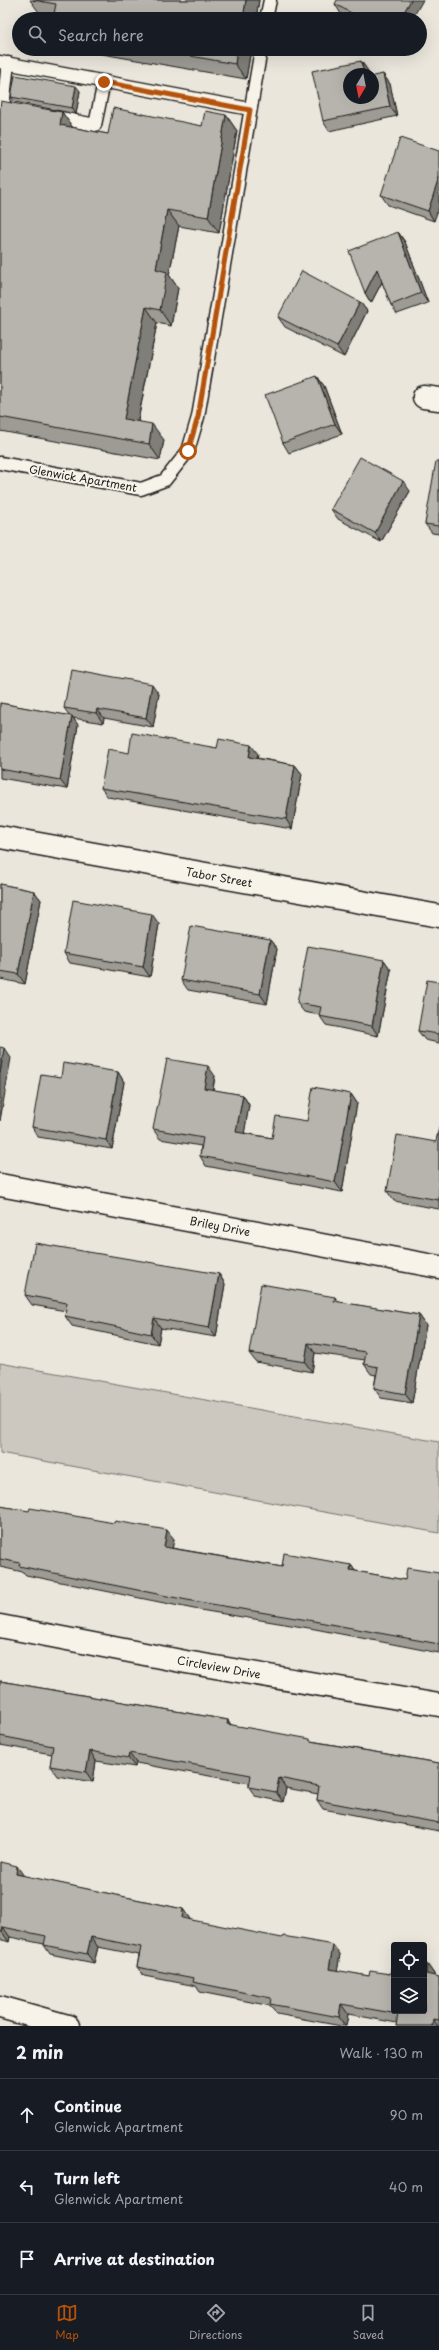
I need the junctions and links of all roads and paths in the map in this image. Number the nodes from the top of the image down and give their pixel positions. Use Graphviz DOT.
graph roads {
  1 [pos="270,0"];
  2 [pos="267,12"];
  3 [pos="260,56"];
  4 [pos="4,63"];
  5 [pos="104,82"];
  6 [pos="250,110"];
  7 [pos="26,112"];
  8 [pos="41,114"];
  9 [pos="0,463"];
  10 [pos="0,837"];
  11 [pos="439,916"];
  12 [pos="0,1185"];
  13 [pos="439,1267"];
  14 [pos="0,1626"];
  15 [pos="439,1705"];
  16 [pos="0,2007"];
  17 [pos="68,2026"];
  1 -- 2 [label="lane"];
  3 -- 6 [label="lane, Glenwick Apartment"];
  4 -- 5 [label="lane"];
  4 -- 7 [label="lane"];
  5 -- 6 [label="lane"];
  5 -- 8 [label="lane"];
  6 -- 9 [label="lane, Glenwick Apartment"];
  10 -- 11 [label="street, Tabor Street"];
  12 -- 13 [label="street, Briley Drive"];
  14 -- 15 [label="street, Circleview Drive"];
  16 -- 17 [label="street"];
}
